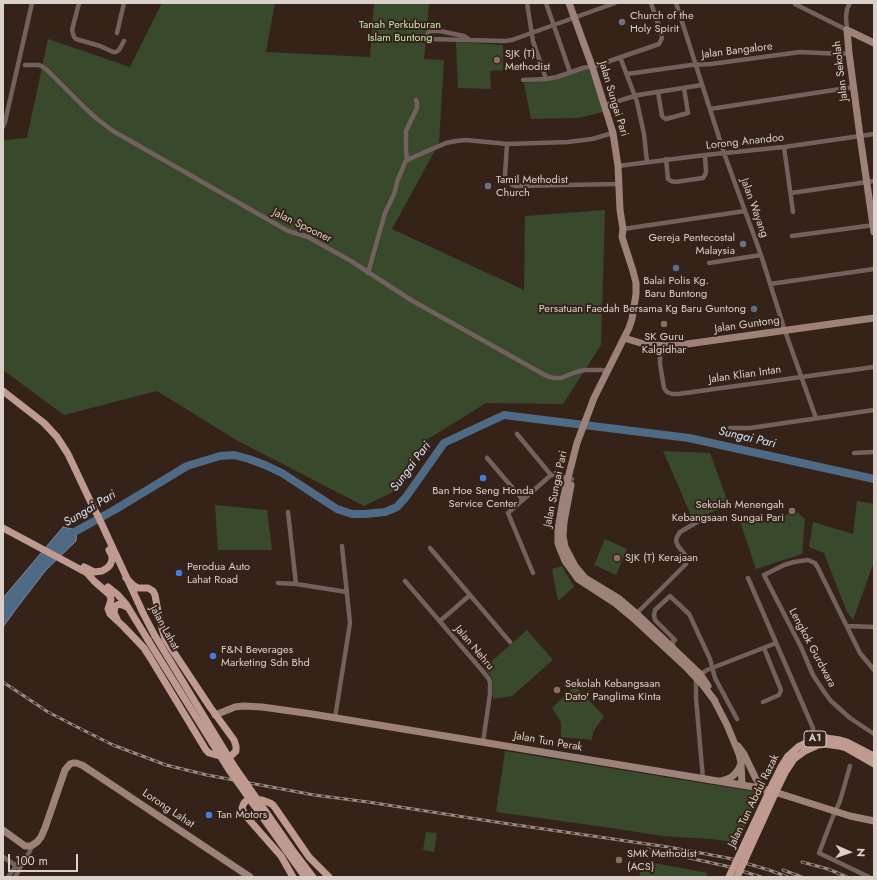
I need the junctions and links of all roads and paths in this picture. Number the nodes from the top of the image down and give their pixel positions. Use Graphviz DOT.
graph roads {
  1 [pos="32,3"];
  2 [pos="79,3"];
  3 [pos="124,3"];
  4 [pos="527,3"];
  5 [pos="546,3"];
  6 [pos="569,3"];
  7 [pos="615,3"];
  8 [pos="651,3"];
  9 [pos="676,3"];
  10 [pos="850,3"];
  11 [pos="796,4"];
  12 [pos="574,18"];
  13 [pos="553,24"];
  14 [pos="847,30"];
  15 [pos="532,32"];
  16 [pos="117,33"];
  17 [pos="470,40"];
  18 [pos="124,41"];
  19 [pos="874,43"];
  20 [pos="849,53"];
  21 [pos="620,58"];
  22 [pos="25,65"];
  23 [pos="696,65"];
  24 [pos="592,66"];
  25 [pos="570,72"];
  26 [pos="627,74"];
  27 [pos="546,79"];
  28 [pos="523,80"];
  29 [pos="702,85"];
  30 [pos="854,87"];
  31 [pos="684,88"];
  32 [pos="658,92"];
  33 [pos="635,96"];
  34 [pos="416,100"];
  35 [pos="605,105"];
  36 [pos="710,109"];
  37 [pos="4,124"];
  38 [pos="613,133"];
  39 [pos="874,134"];
  40 [pos="860,136"];
  41 [pos="507,144"];
  42 [pos="784,147"];
  43 [pos="724,153"];
  44 [pos="705,155"];
  45 [pos="666,159"];
  46 [pos="407,160"];
  47 [pos="647,162"];
  48 [pos="618,166"];
  49 [pos="870,181"];
  50 [pos="618,184"];
  51 [pos="791,193"];
  52 [pos="745,211"];
  53 [pos="793,212"];
  54 [pos="874,227"];
  55 [pos="623,229"];
  56 [pos="792,236"];
  57 [pos="761,255"];
  58 [pos="708,263"];
  59 [pos="874,269"];
  60 [pos="368,273"];
  61 [pos="770,284"];
  62 [pos="874,318"];
  63 [pos="785,331"];
  64 [pos="626,339"];
  65 [pos="660,346"];
  66 [pos="874,366"];
  67 [pos="608,371"];
  68 [pos="802,376"];
  69 [pos="3,391"];
  70 [pos="596,399"];
  71 [pos="874,410"];
  72 [pos="816,418"];
  73 [pos="730,428"];
  74 [pos="517,434"];
  75 [pos="874,452"];
  76 [pos="854,453"];
  77 [pos="487,458"];
  78 [pos="551,475"];
  79 [pos="570,478"];
  80 [pos="523,500"];
  81 [pos="288,512"];
  82 [pos="708,516"];
  83 [pos="97,517"];
  84 [pos="3,528"];
  85 [pos="342,546"];
  86 [pos="430,548"];
  87 [pos="61,560"];
  88 [pos="86,572"];
  89 [pos="533,574"];
  90 [pos="126,578"];
  91 [pos="748,578"];
  92 [pos="405,581"];
  93 [pos="278,583"];
  94 [pos="296,584"];
  95 [pos="153,591"];
  96 [pos="347,592"];
  97 [pos="470,595"];
  98 [pos="137,600"];
  99 [pos="128,608"];
  100 [pos="635,616"];
  101 [pos="655,620"];
  102 [pos="440,621"];
  103 [pos="119,623"];
  104 [pos="649,626"];
  105 [pos="847,626"];
  106 [pos="874,627"];
  107 [pos="151,638"];
  108 [pos="510,642"];
  109 [pos="776,643"];
  110 [pos="673,648"];
  111 [pos="764,648"];
  112 [pos="712,668"];
  113 [pos="874,670"];
  114 [pos="698,676"];
  115 [pos="763,702"];
  116 [pos="215,715"];
  117 [pos="336,718"];
  118 [pos="737,719"];
  119 [pos="874,734"];
  120 [pos="483,742"];
  121 [pos="734,742"];
  122 [pos="804,743"];
  123 [pos="874,756"];
  124 [pos="741,763"];
  125 [pos="874,764"];
  126 [pos="850,766"];
  127 [pos="703,779"];
  128 [pos="719,781"];
  129 [pos="776,784"];
  130 [pos="742,785"];
  131 [pos="766,790"];
  132 [pos="835,812"];
  133 [pos="874,822"];
  134 [pos="3,830"];
  135 [pos="31,846"];
  136 [pos="3,857"];
  137 [pos="18,867"];
  138 [pos="8,877"];
  139 [pos="15,877"];
  140 [pos="250,877"];
  141 [pos="293,877"];
  142 [pos="304,877"];
  143 [pos="313,877"];
  144 [pos="329,877"];
  145 [pos="729,877"];
  146 [pos="737,877"];
  147 [pos="869,877"];
  1 -- 37 [label="street"];
  2 -- 18 [label="street"];
  3 -- 16 [label="street"];
  4 -- 15 [label="street"];
  5 -- 13 [label="street"];
  6 -- 12 [label="main road, Jalan Sungai Pari"];
  7 -- 12 [label="street"];
  8 -- 21 [label="street"];
  9 -- 23 [label="street, Jalan Wayang"];
  10 -- 14 [label="street, Jalan Sekolah"];
  11 -- 14 [label="street"];
  12 -- 13 [label="street"];
  12 -- 24 [label="main road, Jalan Sungai Pari"];
  13 -- 15 [label="street"];
  13 -- 25 [label="street"];
  14 -- 19 [label="main road"];
  14 -- 20 [label="main road, Jalan Sekolah"];
  15 -- 17 [label="street"];
  15 -- 27 [label="street"];
  17 -- 17 [label="street"];
  20 -- 23 [label="street, Jalan Bangalore"];
  20 -- 30 [label="main road, Jalan Sekolah"];
  21 -- 24 [label="street"];
  21 -- 26 [label="street"];
  22 -- 60 [label="street, Jalan Spooner"];
  23 -- 26 [label="street, Jalan Bangalore"];
  23 -- 29 [label="street, Jalan Wayang"];
  24 -- 25 [label="street"];
  24 -- 35 [label="main road, Jalan Sungai Pari"];
  25 -- 27 [label="street"];
  26 -- 33 [label="street"];
  27 -- 28 [label="street"];
  29 -- 31 [label="street"];
  29 -- 36 [label="street, Jalan Wayang"];
  30 -- 36 [label="street"];
  30 -- 40 [label="main road, Jalan Sekolah"];
  31 -- 32 [label="street"];
  31 -- 32 [label="street"];
  32 -- 33 [label="street"];
  33 -- 35 [label="street"];
  33 -- 47 [label="street"];
  34 -- 46 [label="street"];
  35 -- 38 [label="main road, Jalan Sungai Pari"];
  36 -- 43 [label="street, Jalan Wayang"];
  38 -- 41 [label="street"];
  38 -- 48 [label="main road, Jalan Sungai Pari"];
  39 -- 40 [label="street, Lorong Anandoo"];
  40 -- 42 [label="street, Lorong Anandoo"];
  40 -- 49 [label="main road, Jalan Sekolah"];
  41 -- 46 [label="street"];
  41 -- 50 [label="street"];
  42 -- 43 [label="street, Lorong Anandoo"];
  42 -- 51 [label="street"];
  43 -- 44 [label="street, Lorong Anandoo"];
  43 -- 52 [label="street, Jalan Wayang"];
  44 -- 45 [label="street, Lorong Anandoo"];
  44 -- 45 [label="street"];
  45 -- 47 [label="street, Lorong Anandoo"];
  46 -- 60 [label="street"];
  47 -- 48 [label="street, Lorong Anandoo"];
  48 -- 50 [label="main road, Jalan Sungai Pari"];
  49 -- 51 [label="street"];
  49 -- 54 [label="main road, Jalan Sekolah"];
  50 -- 55 [label="main road, Jalan Sungai Pari"];
  51 -- 53 [label="street"];
  52 -- 55 [label="street"];
  52 -- 57 [label="street, Jalan Wayang"];
  54 -- 56 [label="street"];
  55 -- 64 [label="main road, Jalan Sungai Pari"];
  57 -- 58 [label="street"];
  57 -- 61 [label="street, Jalan Wayang"];
  59 -- 61 [label="street"];
  60 -- 67 [label="street, Jalan Spooner"];
  61 -- 63 [label="street, Jalan Wayang"];
  62 -- 63 [label="main road, Jalan Guntong"];
  63 -- 65 [label="main road, Jalan Guntong"];
  63 -- 68 [label="street, Jalan Wayang"];
  64 -- 65 [label="main road, Jalan Guntong"];
  64 -- 67 [label="main road, Jalan Sungai Pari"];
  64 -- 70 [label="main road, Jalan Sungai Pari"];
  65 -- 68 [label="street, Jalan Klian Intan"];
  66 -- 68 [label="street, Jalan Klian Intan"];
  67 -- 70 [label="main road, Jalan Sungai Pari"];
  68 -- 72 [label="street, Jalan Wayang"];
  69 -- 83 [label="main road, Jalan Lahat"];
  70 -- 79 [label="main road, Jalan Sungai Pari"];
  71 -- 72 [label="street"];
  72 -- 73 [label="street"];
  74 -- 78 [label="street"];
  75 -- 76 [label="street"];
  77 -- 80 [label="street"];
  78 -- 79 [label="street"];
  78 -- 80 [label="street"];
  79 -- 100 [label="main road, Jalan Sungai Pari"];
  80 -- 89 [label="street"];
  81 -- 94 [label="street"];
  82 -- 100 [label="street"];
  83 -- 87 [label="main road"];
  83 -- 90 [label="main road, Jalan Lahat"];
  84 -- 87 [label="main road"];
  85 -- 96 [label="street"];
  86 -- 97 [label="street"];
  87 -- 88 [label="main road"];
  88 -- 99 [label="main road"];
  88 -- 103 [label="main road"];
  90 -- 95 [label="main road"];
  90 -- 98 [label="main road, Jalan Lahat"];
  91 -- 109 [label="street"];
  92 -- 102 [label="street, Jalan Nehru"];
  93 -- 94 [label="street"];
  94 -- 96 [label="street"];
  95 -- 98 [label="main road"];
  95 -- 116 [label="main road"];
  96 -- 117 [label="street"];
  97 -- 102 [label="street"];
  97 -- 108 [label="street"];
  98 -- 107 [label="main road, Jalan Lahat"];
  99 -- 103 [label="main road"];
  99 -- 107 [label="main road"];
  100 -- 104 [label="main road, Jalan Sungai Pari"];
  100 -- 114 [label="main road, Jalan Sungai Pari"];
  101 -- 104 [label="street"];
  101 -- 110 [label="street"];
  101 -- 112 [label="street"];
  102 -- 120 [label="street, Jalan Nehru"];
  103 -- 116 [label="main road"];
  104 -- 110 [label="main road, Jalan Sungai Pari"];
  105 -- 106 [label="street"];
  105 -- 113 [label="street"];
  105 -- 119 [label="street, Lengkok Gurdwara"];
  107 -- 142 [label="main road, Jalan Lahat, bridge"];
  107 -- 143 [label="main road, Jalan Lahat, bridge"];
  109 -- 111 [label="street"];
  109 -- 122 [label="street"];
  110 -- 114 [label="main road, Jalan Sungai Pari"];
  111 -- 112 [label="street"];
  111 -- 115 [label="street"];
  112 -- 114 [label="street"];
  112 -- 118 [label="street"];
  114 -- 121 [label="main road, Jalan Sungai Pari"];
  114 -- 127 [label="street"];
  116 -- 117 [label="main road, Jalan Tun Perak"];
  117 -- 120 [label="main road, Jalan Tun Perak"];
  120 -- 127 [label="main road, Jalan Tun Perak"];
  121 -- 124 [label="main road, Jalan Sungai Pari"];
  121 -- 131 [label="main road"];
  122 -- 123 [label="main road, Jalan Tun Abdul Razak / A1"];
  122 -- 129 [label="main road, Jalan Tun Abdul Razak / A1"];
  124 -- 128 [label="main road"];
  124 -- 130 [label="main road, Jalan Sungai Pari"];
  125 -- 129 [label="main road, Jalan Tun Abdul Razak / A1"];
  126 -- 132 [label="street"];
  127 -- 128 [label="main road, Jalan Tun Perak"];
  128 -- 130 [label="main road, Jalan Tun Perak"];
  129 -- 145 [label="main road, Jalan Tun Abdul Razak / A1, bridge"];
  129 -- 146 [label="main road, Jalan Tun Abdul Razak / A1, bridge"];
  130 -- 131 [label="main road, Jalan Tun Perak"];
  131 -- 132 [label="main road, Jalan Tun Perak"];
  132 -- 133 [label="main road, Jalan Tun Perak"];
  132 -- 147 [label="street"];
  134 -- 135 [label="main road"];
  135 -- 137 [label="street"];
  135 -- 140 [label="main road, Lorong Lahat"];
  136 -- 137 [label="street"];
  137 -- 138 [label="street"];
  137 -- 139 [label="street"];
  141 -- 144 [label="main road"];
}
